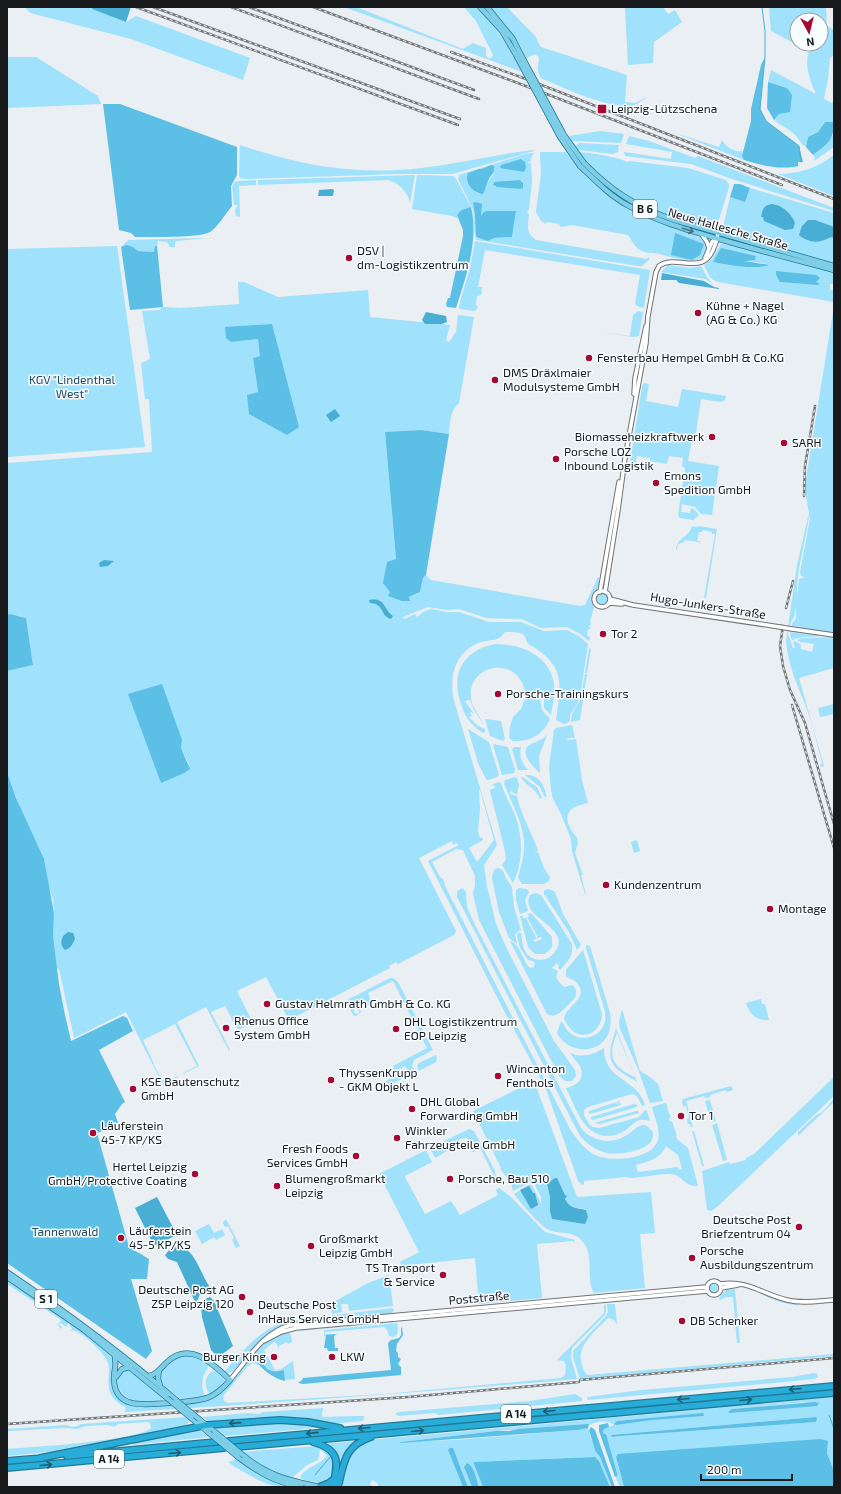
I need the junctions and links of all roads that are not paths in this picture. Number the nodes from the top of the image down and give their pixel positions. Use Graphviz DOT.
graph roads {
  1 [pos="480,7"];
  2 [pos="487,7"];
  3 [pos="518,54"];
  4 [pos="582,165"];
  5 [pos="718,233"];
  6 [pos="702,234"];
  7 [pos="716,238"];
  8 [pos="709,248"];
  9 [pos="702,262"];
  10 [pos="834,266"];
  11 [pos="834,270"];
  12 [pos="603,592"];
  13 [pos="609,601"];
  14 [pos="834,635"];
  15 [pos="7,1272"];
  16 [pos="7,1278"];
  17 [pos="721,1286"];
  18 [pos="707,1289"];
  19 [pos="834,1300"];
  20 [pos="114,1353"];
  21 [pos="130,1367"];
  22 [pos="159,1370"];
  23 [pos="148,1376"];
  24 [pos="230,1380"];
  25 [pos="114,1382"];
  26 [pos="160,1385"];
  27 [pos="834,1386"];
  28 [pos="834,1393"];
  29 [pos="168,1400"];
  30 [pos="182,1402"];
  31 [pos="194,1420"];
  32 [pos="204,1426"];
  33 [pos="183,1429"];
  34 [pos="351,1430"];
  35 [pos="379,1434"];
  36 [pos="229,1441"];
  37 [pos="309,1441"];
  38 [pos="216,1442"];
  39 [pos="237,1447"];
  40 [pos="224,1448"];
  41 [pos="40,1458"];
  42 [pos="7,1461"];
  43 [pos="7,1468"];
  44 [pos="337,1478"];
  45 [pos="301,1487"];
  46 [pos="319,1487"];
  47 [pos="333,1487"];
  48 [pos="338,1487"];
  49 [pos="342,1487"];
  1 -- 3 [label="main road, Neue Hallesche Straße / B 6"];
  2 -- 3 [label="main road, Neue Hallesche Straße / B 6"];
  3 -- 4 [label="main road, Neue Hallesche Straße / B 6, bridge"];
  4 -- 5 [label="main road, Neue Hallesche Straße / B 6"];
  4 -- 6 [label="main road, Neue Hallesche Straße / B 6, one-way"];
  5 -- 7 [label="street"];
  5 -- 10 [label="main road, Neue Hallesche Straße / B 6"];
  6 -- 7 [label="main road, Neue Hallesche Straße / B 6"];
  6 -- 8 [label="street"];
  7 -- 8 [label="street"];
  7 -- 9 [label="street"];
  7 -- 11 [label="main road, Neue Hallesche Straße / B 6"];
  8 -- 9 [label="street"];
  9 -- 12 [label="street"];
  12 -- 13 [label="street"];
  12 -- 13 [label="street"];
  13 -- 14 [label="street, Hugo-Junkers-Straße, bridge"];
  15 -- 23 [label="main road, S 1"];
  16 -- 20 [label="main road, S 1"];
  17 -- 18 [label="street, Poststraße"];
  17 -- 18 [label="street, Poststraße"];
  17 -- 19 [label="street, Poststraße"];
  18 -- 24 [label="street, Poststraße"];
  20 -- 21 [label="main road, S 1"];
  20 -- 25 [label="main road"];
  21 -- 25 [label="main road"];
  21 -- 29 [label="main road, S 1"];
  22 -- 23 [label="main road"];
  22 -- 24 [label="main road"];
  22 -- 26 [label="main road"];
  23 -- 26 [label="main road, S 1"];
  24 -- 30 [label="main road"];
  25 -- 29 [label="main road"];
  26 -- 31 [label="main road, S 1, bridge"];
  27 -- 34 [label="highway, A 14, one-way"];
  35 -- 28 [label="highway, A 14, one-way"];
  29 -- 31 [label="main road, S 1, bridge"];
  31 -- 32 [label="main road, S 1"];
  31 -- 33 [label="highway"];
  32 -- 33 [label="highway"];
  34 -- 32 [label="highway, one-way"];
  32 -- 45 [label="main road, S 1, bridge"];
  32 -- 46 [label="main road, S 1, bridge"];
  33 -- 41 [label="highway"];
  34 -- 36 [label="highway, A 14, one-way"];
  35 -- 37 [label="highway, A 14"];
  35 -- 44 [label="highway"];
  37 -- 39 [label="highway, A 14"];
  37 -- 44 [label="highway"];
  38 -- 41 [label="highway, A 14"];
  43 -- 40 [label="highway, A 14, one-way"];
  41 -- 42 [label="highway, A 14"];
  44 -- 46 [label="highway"];
  44 -- 47 [label="highway"];
  44 -- 48 [label="highway"];
  44 -- 49 [label="highway"];
}
